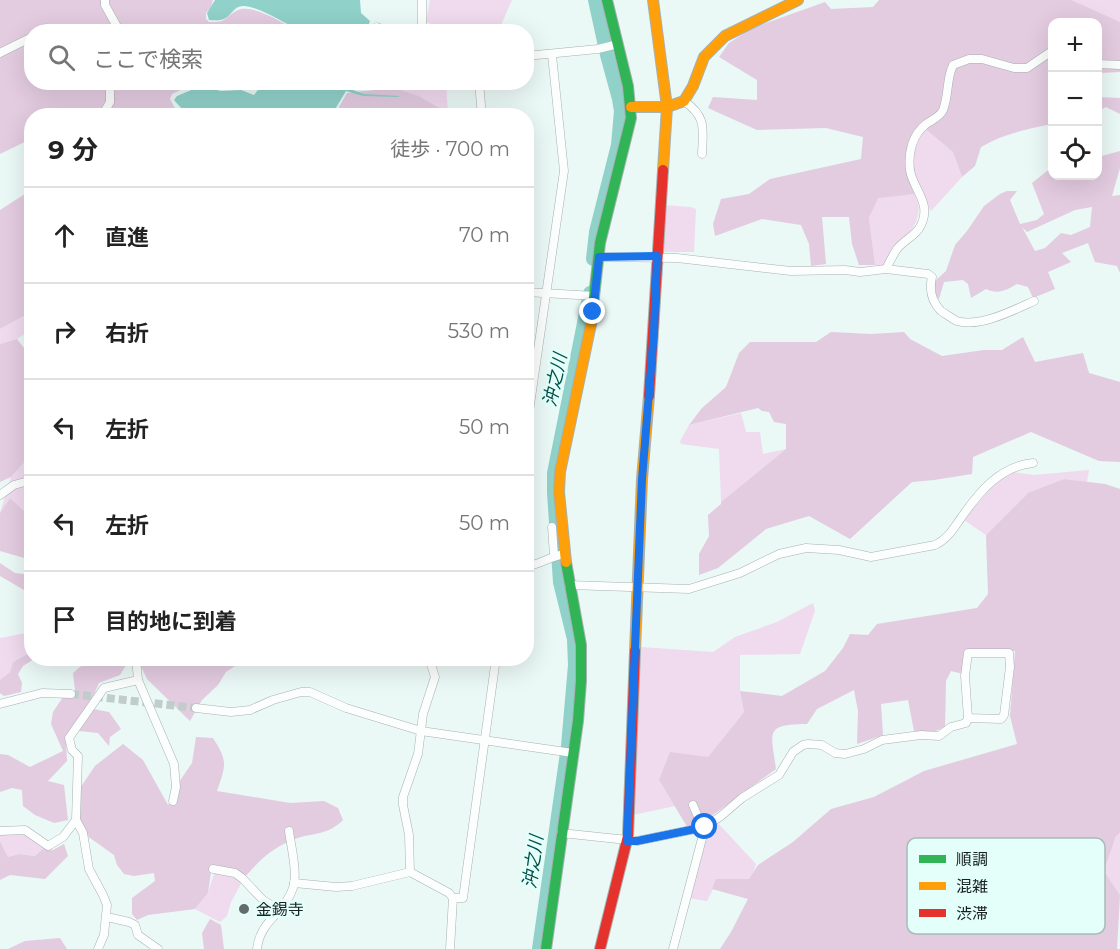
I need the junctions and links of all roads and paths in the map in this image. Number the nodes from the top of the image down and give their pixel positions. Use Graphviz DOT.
graph roads {
  1 [pos="105,0"];
  2 [pos="422,0"];
  3 [pos="607,0"];
  4 [pos="653,0"];
  5 [pos="798,0"];
  6 [pos="116,24"];
  7 [pos="422,24"];
  8 [pos="24,41"];
  9 [pos="618,44"];
  10 [pos="0,52"];
  11 [pos="1048,54"];
  12 [pos="552,55"];
  13 [pos="534,56"];
  14 [pos="1102,64"];
  15 [pos="1120,64"];
  16 [pos="110,90"];
  17 [pos="480,90"];
  18 [pos="684,101"];
  19 [pos="631,107"];
  20 [pos="667,107"];
  21 [pos="107,108"];
  22 [pos="481,108"];
  23 [pos="702,154"];
  24 [pos="657,256"];
  25 [pos="599,257"];
  26 [pos="886,269"];
  27 [pos="534,293"];
  28 [pos="546,294"];
  29 [pos="595,296"];
  30 [pos="1034,301"];
  31 [pos="534,377"];
  32 [pos="1033,463"];
  33 [pos="24,482"];
  34 [pos="0,495"];
  35 [pos="552,527"];
  36 [pos="560,555"];
  37 [pos="534,565"];
  38 [pos="569,585"];
  39 [pos="638,588"];
  40 [pos="136,666"];
  41 [pos="432,666"];
  42 [pos="495,666"];
  43 [pos="138,680"];
  44 [pos="71,694"];
  45 [pos="0,704"];
  46 [pos="196,708"];
  47 [pos="968,718"];
  48 [pos="421,731"];
  49 [pos="484,740"];
  50 [pos="573,753"];
  51 [pos="173,801"];
  52 [pos="693,805"];
  53 [pos="76,820"];
  54 [pos="703,827"];
  55 [pos="0,831"];
  56 [pos="289,831"];
  57 [pos="561,832"];
  58 [pos="627,841"];
  59 [pos="213,869"];
  60 [pos="410,872"];
  61 [pos="294,883"];
  62 [pos="453,898"];
  63 [pos="278,909"];
  64 [pos="107,916"];
  65 [pos="98,949"];
  66 [pos="158,949"];
  67 [pos="257,949"];
  68 [pos="450,949"];
  69 [pos="546,949"];
  70 [pos="600,949"];
  71 [pos="673,949"];
  1 -- 6 [label="street"];
  2 -- 7 [label="street"];
  3 -- 9 [label="street"];
  4 -- 20 [label="street"];
  5 -- 18 [label="street"];
  8 -- 10 [label="street"];
  9 -- 12 [label="street"];
  9 -- 19 [label="street"];
  11 -- 26 [label="street"];
  12 -- 13 [label="street"];
  12 -- 28 [label="street"];
  14 -- 15 [label="street"];
  16 -- 21 [label="street"];
  17 -- 22 [label="street"];
  18 -- 20 [label="street"];
  18 -- 23 [label="street"];
  19 -- 20 [label="street"];
  19 -- 25 [label="street"];
  20 -- 24 [label="street"];
  24 -- 25 [label="street"];
  24 -- 26 [label="street"];
  24 -- 39 [label="street"];
  25 -- 29 [label="street"];
  26 -- 30 [label="street"];
  27 -- 28 [label="street"];
  28 -- 29 [label="street"];
  28 -- 31 [label="street"];
  29 -- 36 [label="street"];
  32 -- 39 [label="street"];
  33 -- 34 [label="street"];
  35 -- 36 [label="street"];
  36 -- 37 [label="street"];
  36 -- 38 [label="street"];
  38 -- 39 [label="street"];
  38 -- 50 [label="street"];
  39 -- 58 [label="street"];
  40 -- 43 [label="street"];
  41 -- 48 [label="street"];
  42 -- 49 [label="street"];
  43 -- 51 [label="street"];
  43 -- 53 [label="street"];
  44 -- 45 [label="street"];
  46 -- 48 [label="street"];
  47 -- 47 [label="street"];
  47 -- 54 [label="street"];
  48 -- 49 [label="street"];
  48 -- 60 [label="street"];
  49 -- 50 [label="street"];
  49 -- 62 [label="street"];
  50 -- 57 [label="street"];
  52 -- 54 [label="street"];
  53 -- 55 [label="street"];
  53 -- 64 [label="street"];
  54 -- 58 [label="street"];
  54 -- 71 [label="street"];
  56 -- 61 [label="street"];
  57 -- 58 [label="street"];
  57 -- 69 [label="street"];
  58 -- 70 [label="street"];
  59 -- 63 [label="street"];
  60 -- 61 [label="street"];
  60 -- 62 [label="street"];
  61 -- 63 [label="street"];
  62 -- 68 [label="street"];
  63 -- 67 [label="street"];
  64 -- 65 [label="street"];
  64 -- 66 [label="street"];
}
